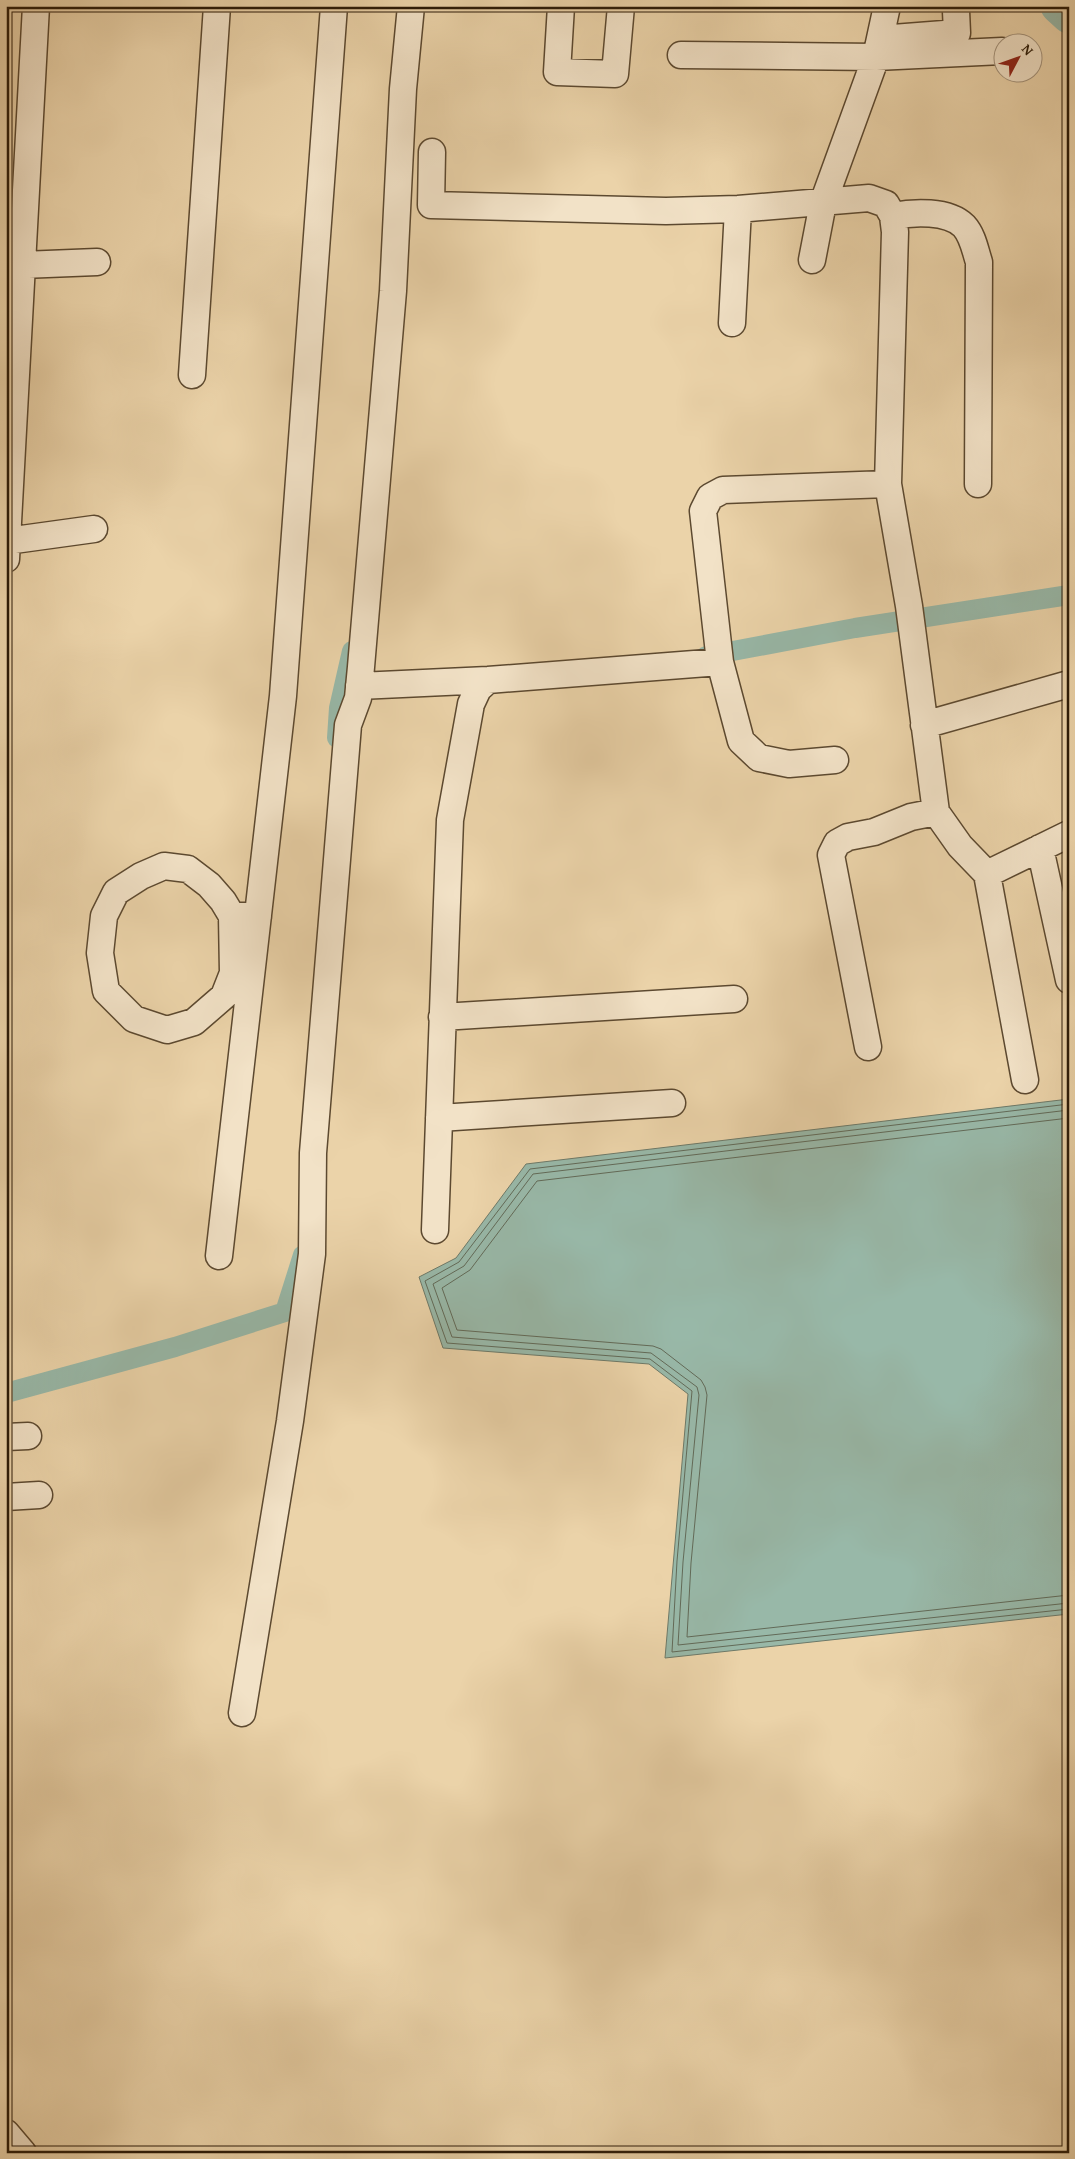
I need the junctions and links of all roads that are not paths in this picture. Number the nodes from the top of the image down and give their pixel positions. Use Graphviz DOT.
graph roads {
  1 [pos="36,6"];
  2 [pos="217,6"];
  3 [pos="334,6"];
  4 [pos="411,6"];
  5 [pos="561,6"];
  6 [pos="621,6"];
  7 [pos="887,6"];
  8 [pos="956,11"];
  9 [pos="878,48"];
  10 [pos="992,51"];
  11 [pos="681,55"];
  12 [pos="432,152"];
  13 [pos="823,203"];
  14 [pos="738,209"];
  15 [pos="893,216"];
  16 [pos="812,260"];
  17 [pos="98,262"];
  18 [pos="22,265"];
  19 [pos="732,323"];
  20 [pos="192,375"];
  21 [pos="888,484"];
  22 [pos="978,484"];
  23 [pos="94,529"];
  24 [pos="7,550"];
  25 [pos="720,662"];
  26 [pos="488,680"];
  27 [pos="1069,684"];
  28 [pos="359,686"];
  29 [pos="924,725"];
  30 [pos="835,760"];
  31 [pos="936,812"];
  32 [pos="1069,834"];
  33 [pos="1040,848"];
  34 [pos="986,874"];
  35 [pos="232,916"];
  36 [pos="258,916"];
  37 [pos="1069,980"];
  38 [pos="734,998"];
  39 [pos="442,1017"];
  40 [pos="868,1047"];
  41 [pos="1025,1080"];
  42 [pos="672,1104"];
  43 [pos="439,1118"];
  44 [pos="435,1230"];
  45 [pos="219,1256"];
  46 [pos="39,1495"];
  47 [pos="6,1497"];
  48 [pos="242,1712"];
  49 [pos="6,2133"];
  50 [pos="23,2153"];
  1 -- 18 [label="street"];
  2 -- 20 [label="street"];
  3 -- 36 [label="street"];
  4 -- 28 [label="street"];
  5 -- 6 [label="street"];
  7 -- 9 [label="street"];
  8 -- 9 [label="street"];
  9 -- 10 [label="street"];
  9 -- 11 [label="street"];
  9 -- 13 [label="street"];
  12 -- 14 [label="street"];
  13 -- 14 [label="street"];
  13 -- 15 [label="street"];
  13 -- 16 [label="street"];
  14 -- 19 [label="street"];
  15 -- 21 [label="street"];
  15 -- 22 [label="street"];
  17 -- 18 [label="street"];
  18 -- 24 [label="street"];
  21 -- 25 [label="street"];
  21 -- 29 [label="street"];
  23 -- 24 [label="street"];
  25 -- 26 [label="street"];
  25 -- 30 [label="street"];
  26 -- 28 [label="street"];
  26 -- 39 [label="street"];
  27 -- 29 [label="street"];
  28 -- 48 [label="street"];
  29 -- 31 [label="street"];
  31 -- 34 [label="street"];
  31 -- 40 [label="street"];
  32 -- 33 [label="street"];
  33 -- 34 [label="street"];
  33 -- 37 [label="street"];
  34 -- 41 [label="street"];
  35 -- 35 [label="street"];
  35 -- 36 [label="street"];
  36 -- 45 [label="street"];
  38 -- 39 [label="street"];
  39 -- 43 [label="street"];
  42 -- 43 [label="street"];
  43 -- 44 [label="street"];
  46 -- 47 [label="street"];
  49 -- 50 [label="street"];
}
